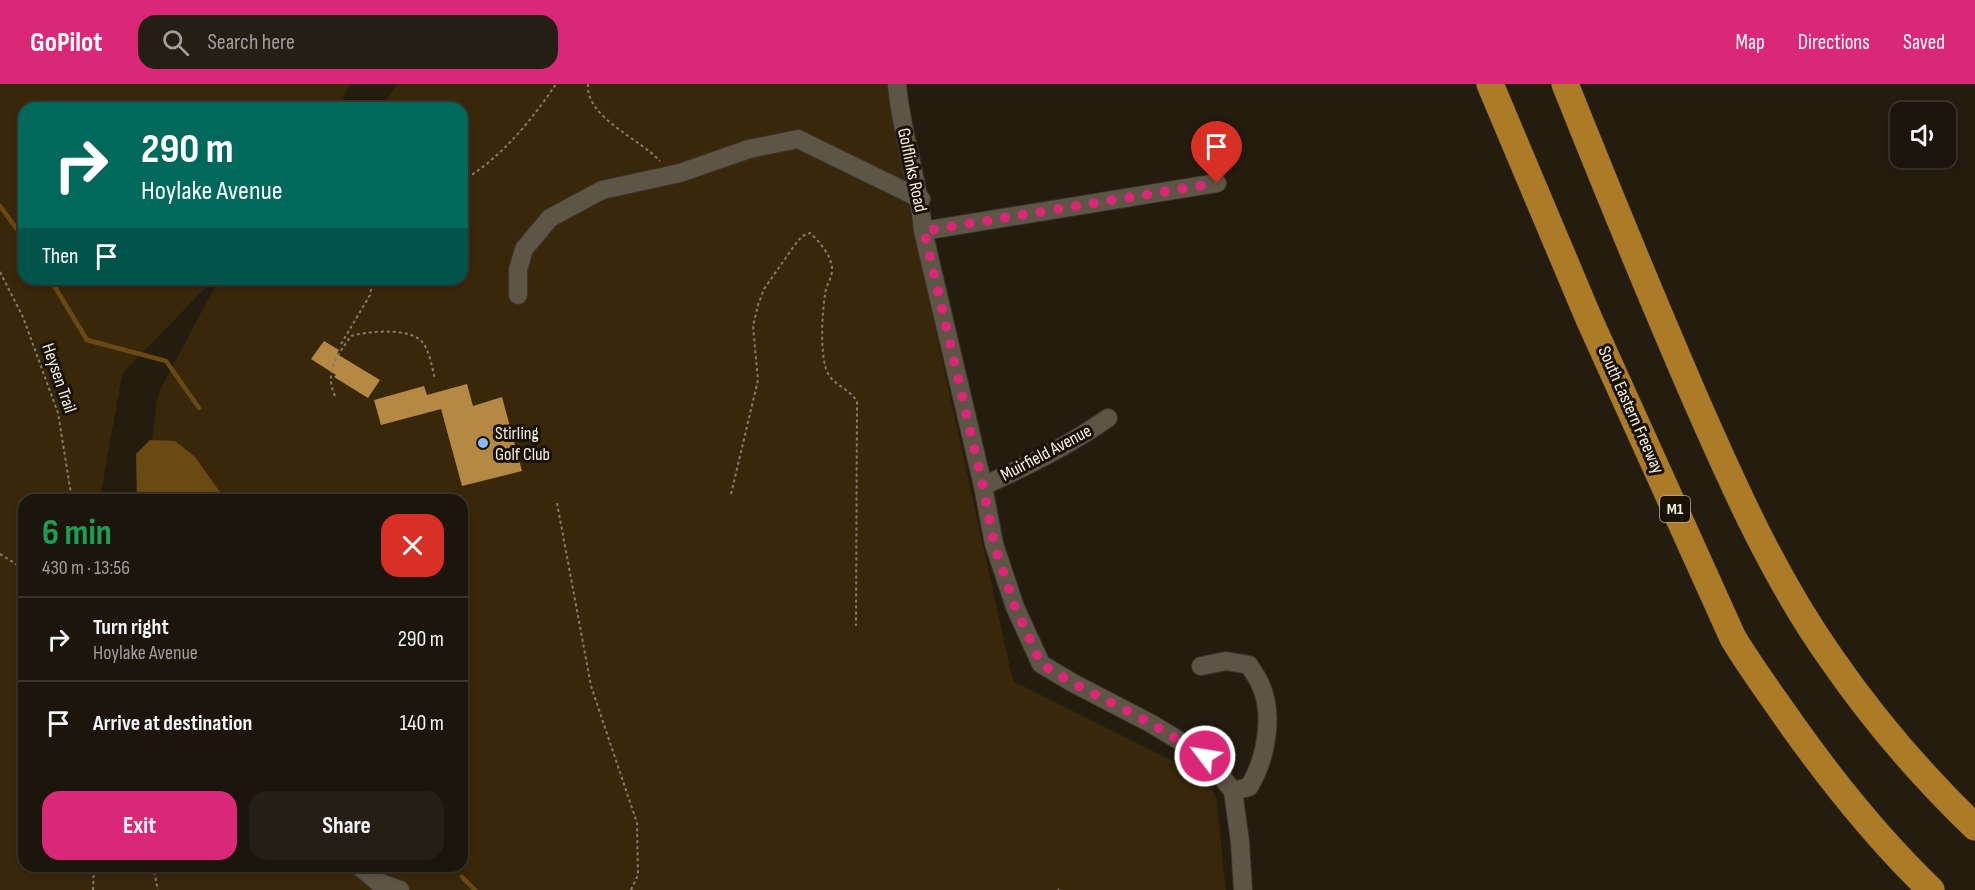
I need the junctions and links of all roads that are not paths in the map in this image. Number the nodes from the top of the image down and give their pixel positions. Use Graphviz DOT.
graph roads {
  1 [pos="897,84"];
  2 [pos="1490,84"];
  3 [pos="1565,84"];
  4 [pos="1217,183"];
  5 [pos="921,199"];
  6 [pos="924,231"];
  7 [pos="518,295"];
  8 [pos="1108,418"];
  9 [pos="983,486"];
  10 [pos="1201,666"];
  11 [pos="1233,791"];
  12 [pos="1975,827"];
  13 [pos="366,872"];
  14 [pos="400,890"];
  15 [pos="1243,890"];
  16 [pos="1931,890"];
  1 -- 5 [label="street, Golflinks Road"];
  2 -- 16 [label="highway, South Eastern Freeway / M1"];
  3 -- 12 [label="highway"];
  4 -- 6 [label="street"];
  5 -- 6 [label="street, Golflinks Road"];
  5 -- 7 [label="street"];
  6 -- 9 [label="street, Golflinks Road"];
  8 -- 9 [label="street, Muirfield Avenue"];
  9 -- 11 [label="street, Golflinks Road"];
  10 -- 11 [label="street"];
  11 -- 15 [label="street"];
  13 -- 14 [label="street"];
}
